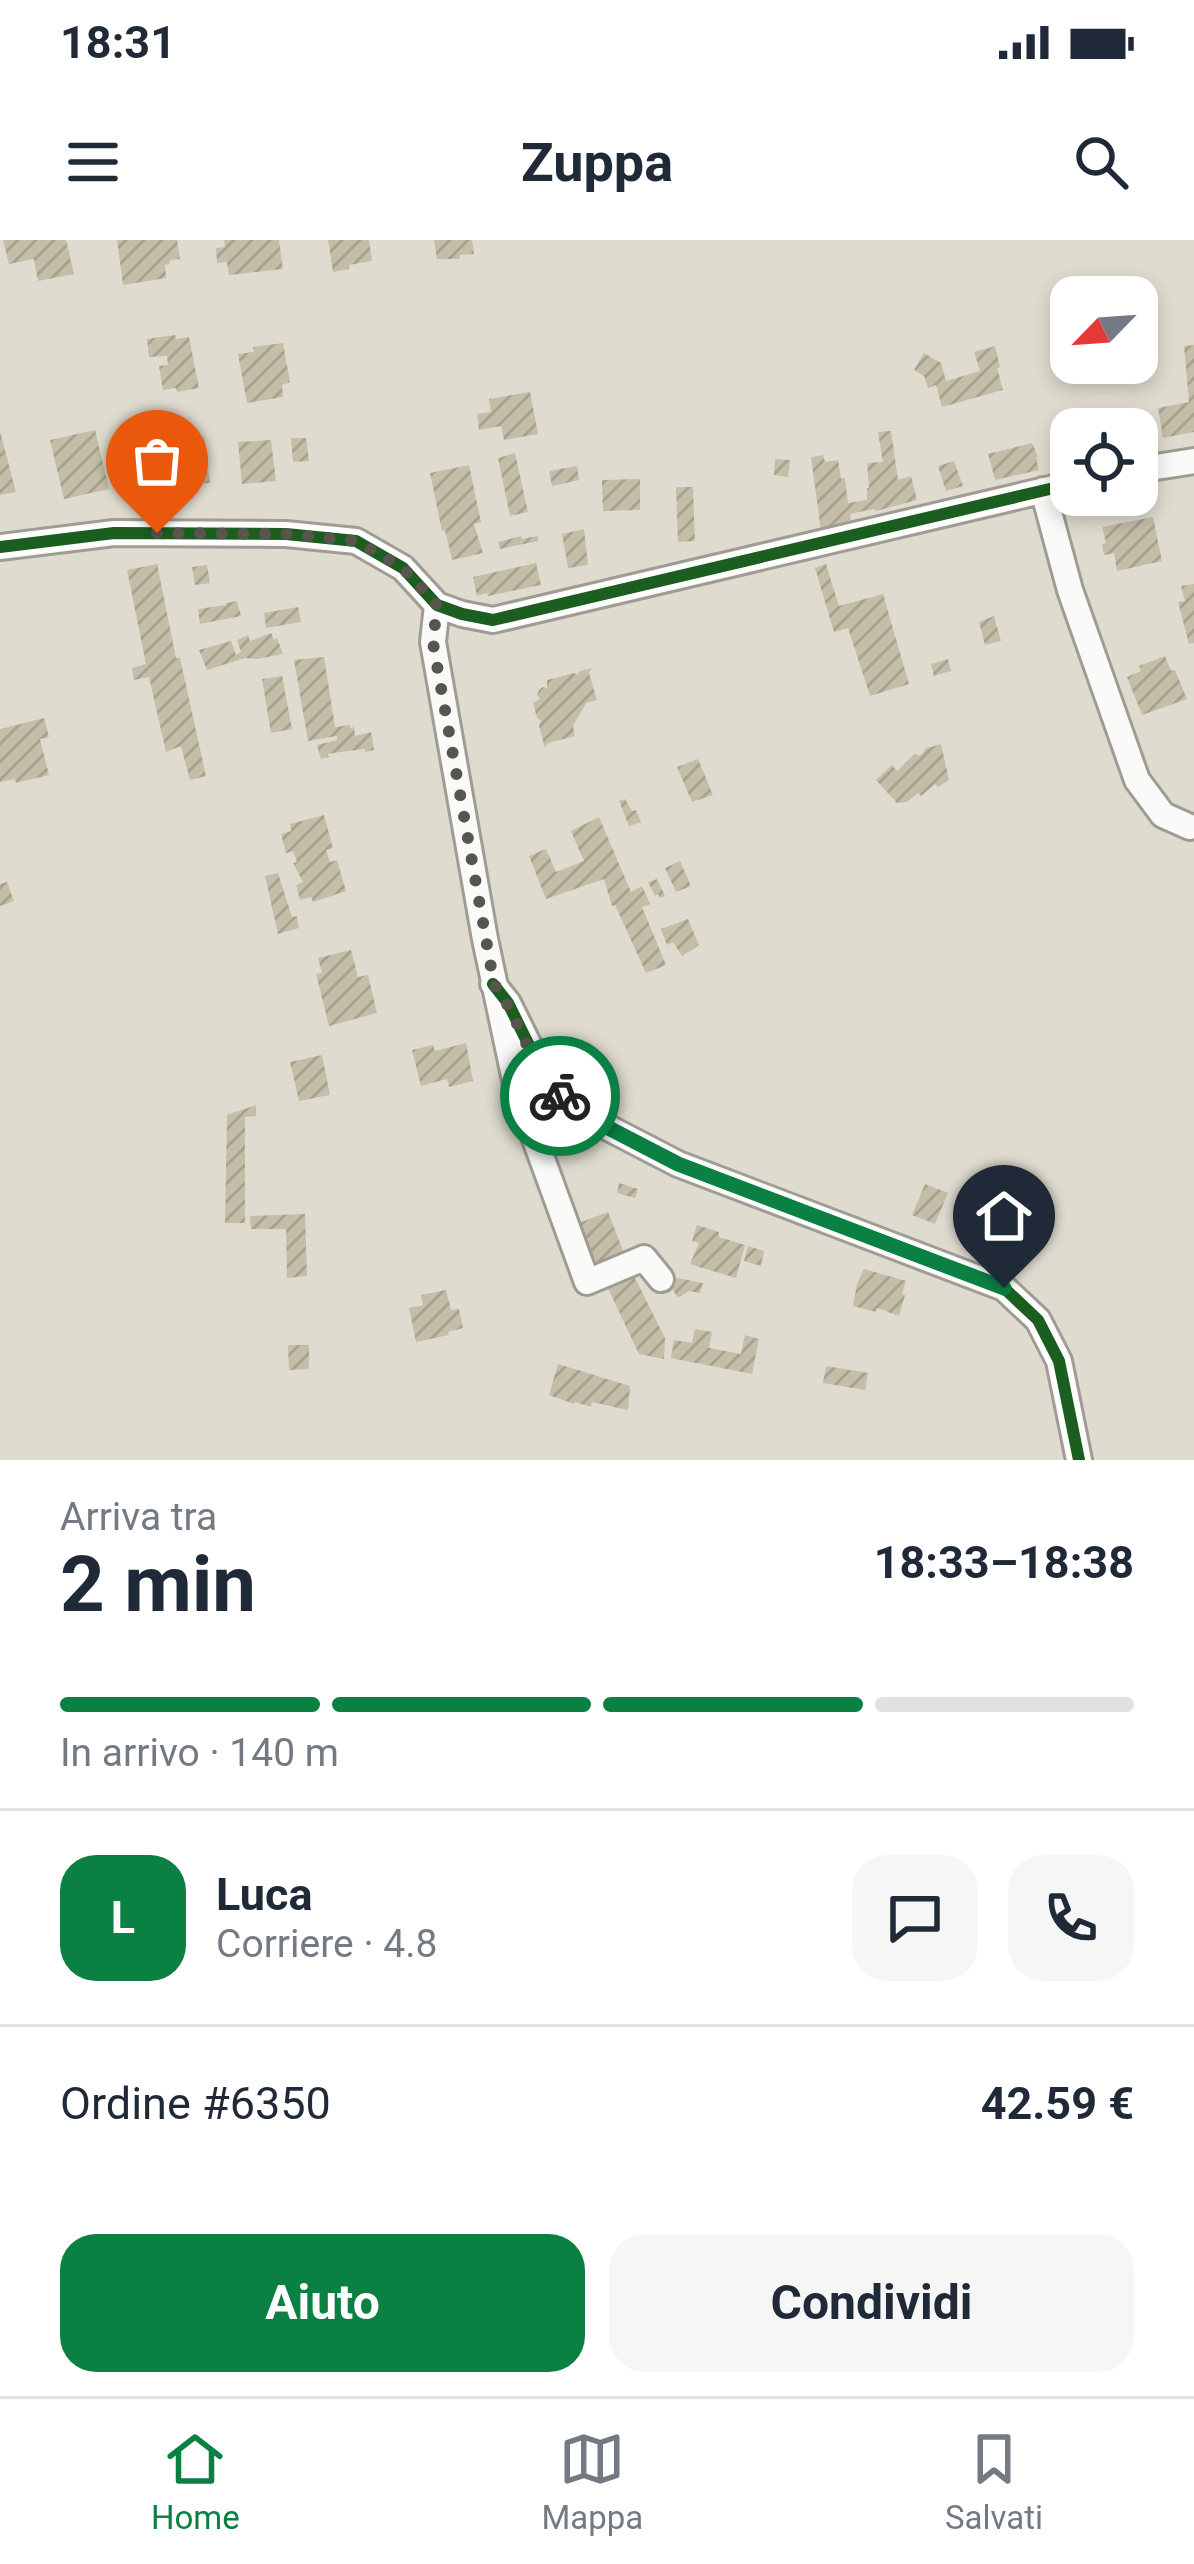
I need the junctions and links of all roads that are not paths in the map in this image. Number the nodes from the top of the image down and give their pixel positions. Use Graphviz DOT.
graph roads {
  1 [pos="1194,461"];
  2 [pos="1158,467"];
  3 [pos="1050,488"];
  4 [pos="1043,490"];
  5 [pos="0,547"];
  6 [pos="437,605"];
  7 [pos="1190,827"];
  8 [pos="494,984"];
  9 [pos="661,1279"];
  10 [pos="1079,1460"];
  1 -- 2 [label="street"];
  3 -- 4 [label="street"];
  4 -- 6 [label="street"];
  4 -- 7 [label="street"];
  5 -- 6 [label="street"];
  6 -- 8 [label="street"];
  8 -- 9 [label="street"];
  8 -- 10 [label="street"];
}
